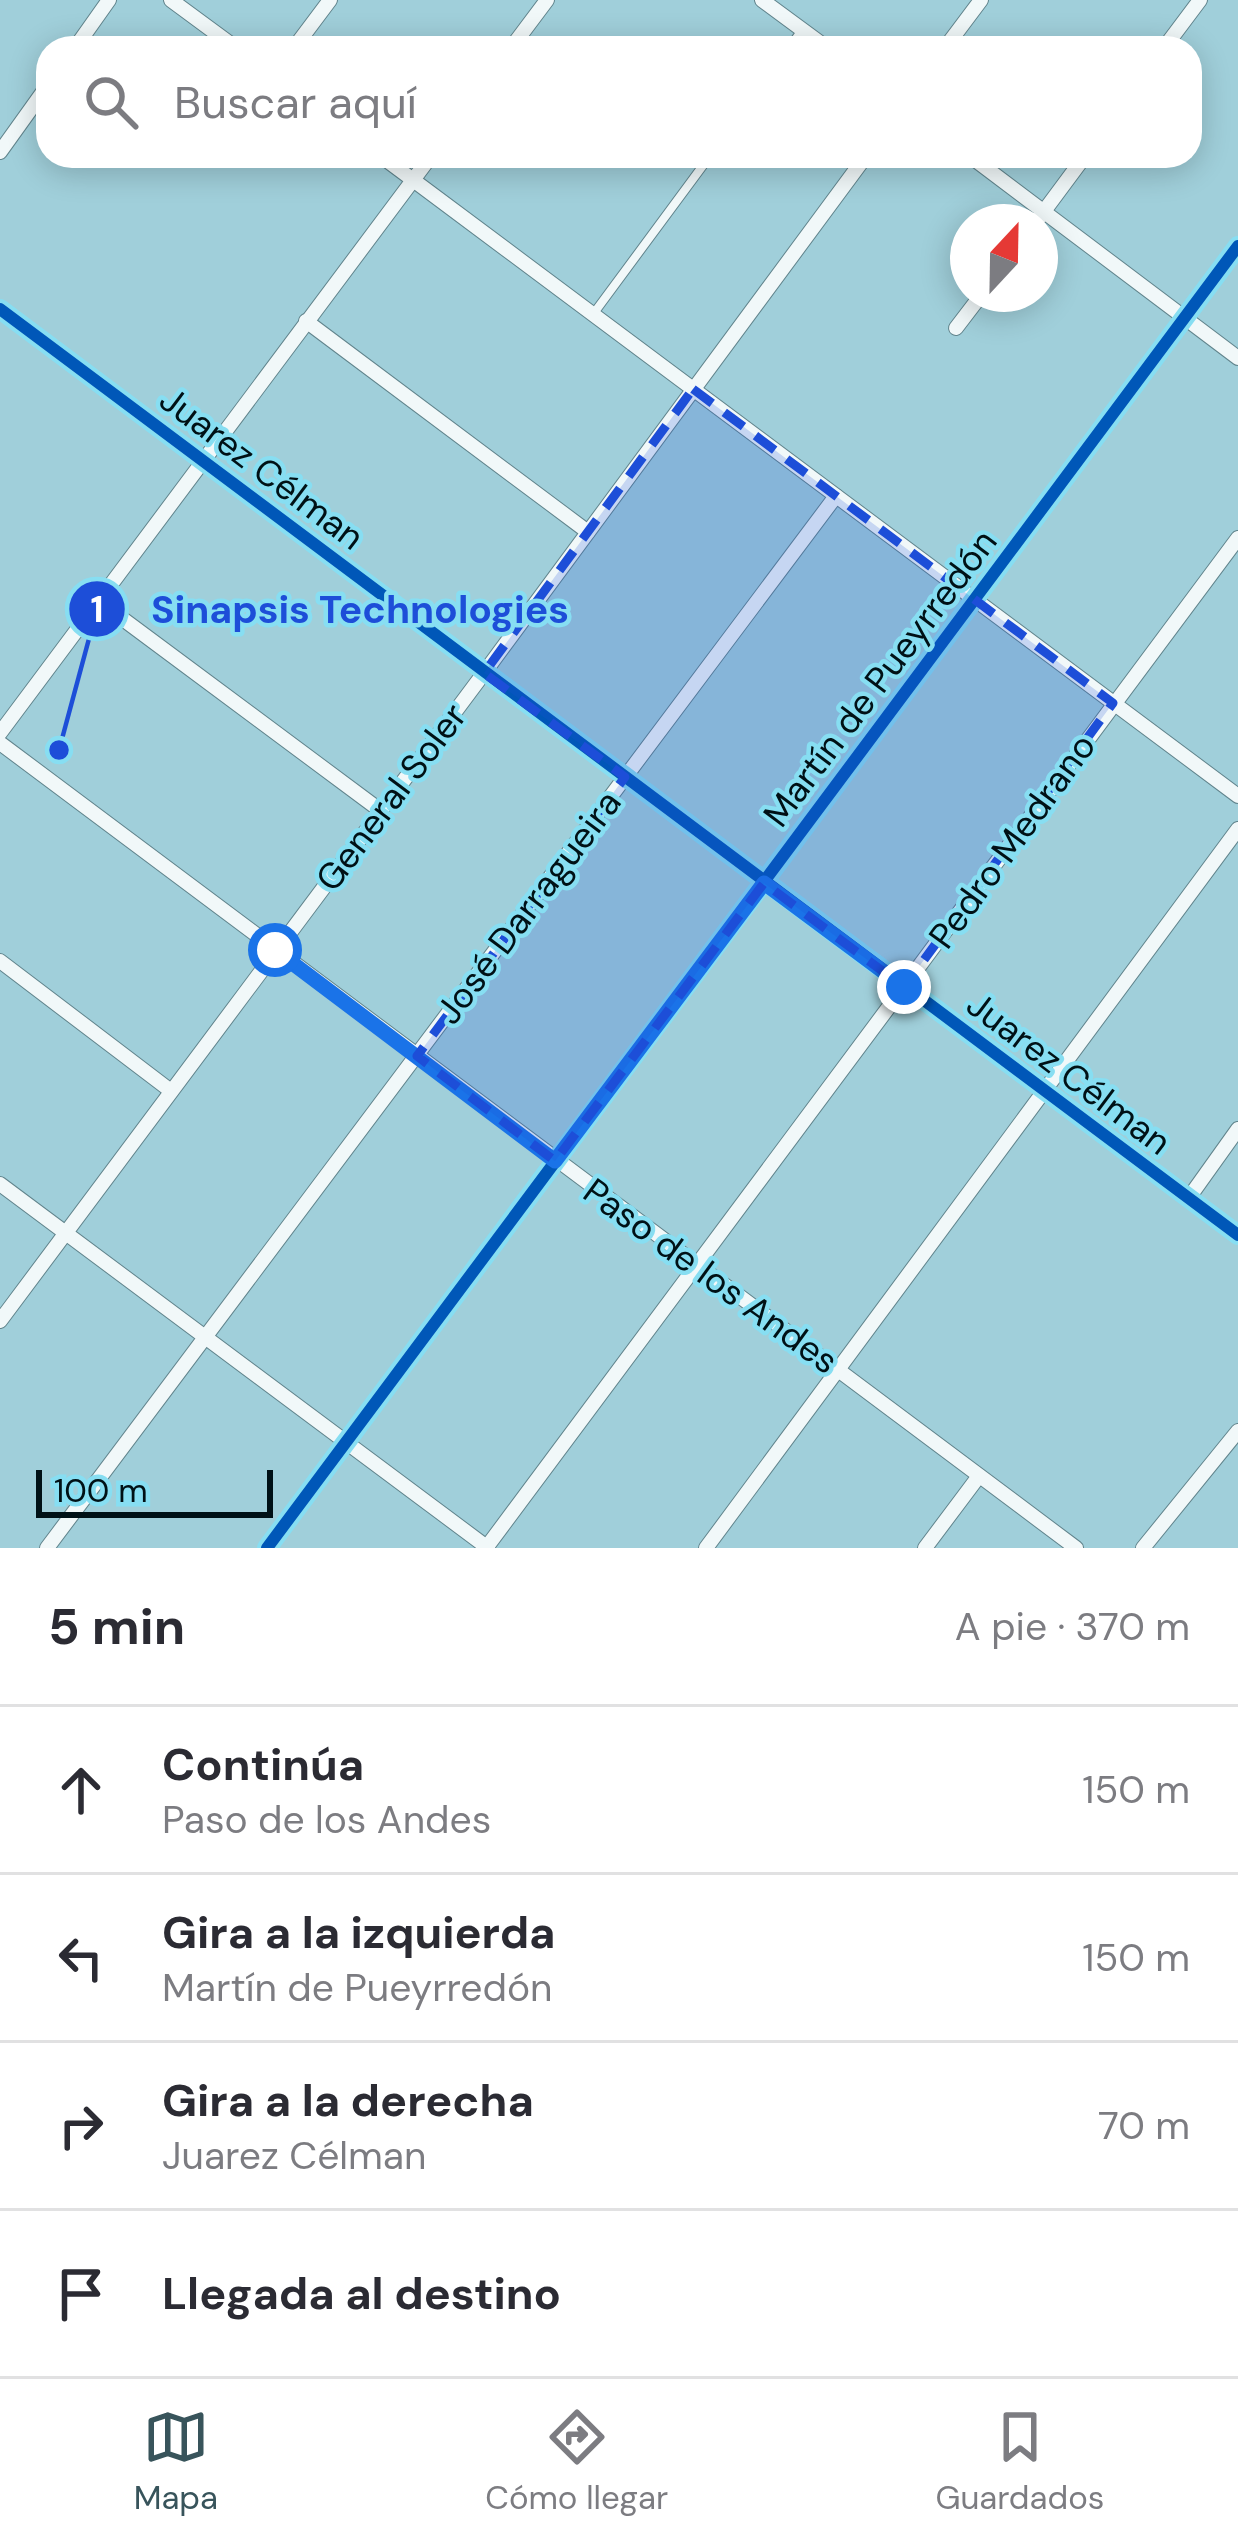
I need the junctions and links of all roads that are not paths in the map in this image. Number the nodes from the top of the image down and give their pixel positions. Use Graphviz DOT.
graph roads {
  1 [pos="109,0"];
  2 [pos="172,0"];
  3 [pos="330,0"];
  4 [pos="547,0"];
  5 [pos="764,0"];
  6 [pos="981,0"];
  7 [pos="1200,0"];
  8 [pos="802,30"];
  9 [pos="84,36"];
  10 [pos="220,36"];
  11 [pos="303,36"];
  12 [pos="520,36"];
  13 [pos="798,36"];
  14 [pos="810,36"];
  15 [pos="954,36"];
  16 [pos="1173,36"];
  17 [pos="36,102"];
  18 [pos="0,152"];
  19 [pos="396,168"];
  20 [pos="422,168"];
  21 [pos="701,168"];
  22 [pos="857,168"];
  23 [pos="984,168"];
  24 [pos="1075,168"];
  25 [pos="413,180"];
  26 [pos="1025,204"];
  27 [pos="1049,204"];
  28 [pos="1058,230"];
  29 [pos="1238,246"];
  30 [pos="0,309"];
  31 [pos="968,312"];
  32 [pos="593,315"];
  33 [pos="1184,319"];
  34 [pos="306,322"];
  35 [pos="956,328"];
  36 [pos="1238,358"];
  37 [pos="693,389"];
  38 [pos="202,460"];
  39 [pos="836,496"];
  40 [pos="588,532"];
  41 [pos="1238,538"];
  42 [pos="975,600"];
  43 [pos="100,602"];
  44 [pos="484,674"];
  45 [pos="1113,703"];
  46 [pos="0,733"];
  47 [pos="0,743"];
  48 [pos="625,777"];
  49 [pos="1238,796"];
  50 [pos="381,811"];
  51 [pos="1238,829"];
  52 [pos="764,883"];
  53 [pos="275,950"];
  54 [pos="0,961"];
  55 [pos="904,987"];
  56 [pos="417,1056"];
  57 [pos="171,1091"];
  58 [pos="1044,1093"];
  59 [pos="1238,1130"];
  60 [pos="555,1161"];
  61 [pos="0,1184"];
  62 [pos="1188,1199"];
  63 [pos="67,1232"];
  64 [pos="1238,1235"];
  65 [pos="696,1266"];
  66 [pos="0,1321"];
  67 [pos="206,1336"];
  68 [pos="839,1370"];
  69 [pos="1238,1431"];
  70 [pos="346,1441"];
  71 [pos="979,1475"];
  72 [pos="47,1548"];
  73 [pos="267,1548"];
  74 [pos="487,1548"];
  75 [pos="706,1548"];
  76 [pos="925,1548"];
  77 [pos="1076,1548"];
  78 [pos="1143,1548"];
  1 -- 9 [label="street"];
  2 -- 10 [label="street"];
  3 -- 11 [label="street"];
  4 -- 12 [label="street"];
  5 -- 8 [label="street"];
  6 -- 15 [label="street"];
  7 -- 16 [label="street"];
  8 -- 13 [label="lane"];
  8 -- 14 [label="street"];
  17 -- 18 [label="street"];
  19 -- 25 [label="street"];
  20 -- 25 [label="street"];
  21 -- 32 [label="lane"];
  22 -- 37 [label="street, General Soler"];
  23 -- 26 [label="street"];
  24 -- 27 [label="street"];
  25 -- 32 [label="street"];
  25 -- 34 [label="street"];
  28 -- 33 [label="street"];
  29 -- 33 [label="street, Martín de Pueyrredón"];
  30 -- 38 [label="street, Juarez Célman"];
  31 -- 35 [label="street"];
  32 -- 37 [label="street"];
  33 -- 36 [label="street"];
  33 -- 42 [label="street, Martín de Pueyrredón"];
  34 -- 38 [label="street"];
  34 -- 40 [label="street"];
  37 -- 39 [label="street"];
  37 -- 40 [label="street, General Soler"];
  38 -- 43 [label="street"];
  38 -- 44 [label="street, Juarez Célman"];
  39 -- 42 [label="street"];
  39 -- 48 [label="street, José Darragueira"];
  40 -- 44 [label="street, General Soler"];
  41 -- 45 [label="street, Pedro Medrano"];
  42 -- 45 [label="street"];
  42 -- 52 [label="street, Martín de Pueyrredón"];
  43 -- 46 [label="street"];
  43 -- 50 [label="street"];
  44 -- 48 [label="street, Juarez Célman"];
  44 -- 50 [label="street, General Soler"];
  45 -- 49 [label="street"];
  45 -- 55 [label="street, Pedro Medrano"];
  47 -- 53 [label="street, Paso de los Andes"];
  48 -- 52 [label="street, Juarez Célman"];
  48 -- 56 [label="street, José Darragueira"];
  50 -- 53 [label="street, General Soler"];
  51 -- 58 [label="street"];
  52 -- 55 [label="street, Juarez Célman"];
  52 -- 60 [label="street, Martín de Pueyrredón"];
  53 -- 56 [label="street, Paso de los Andes"];
  53 -- 57 [label="street, General Soler"];
  54 -- 57 [label="street"];
  55 -- 58 [label="street, Juarez Célman"];
  55 -- 65 [label="street, Pedro Medrano"];
  56 -- 60 [label="street, Paso de los Andes"];
  56 -- 67 [label="street, José Darragueira"];
  57 -- 63 [label="street, General Soler"];
  58 -- 62 [label="street, Juarez Célman"];
  58 -- 68 [label="street"];
  59 -- 62 [label="street"];
  60 -- 65 [label="street, Paso de los Andes"];
  60 -- 70 [label="street, Martín de Pueyrredón"];
  61 -- 63 [label="street"];
  62 -- 64 [label="street, Juarez Célman"];
  63 -- 66 [label="street, General Soler"];
  63 -- 67 [label="street"];
  65 -- 68 [label="street, Paso de los Andes"];
  65 -- 74 [label="street, Pedro Medrano"];
  67 -- 70 [label="street"];
  67 -- 72 [label="street, José Darragueira"];
  68 -- 71 [label="street, Paso de los Andes"];
  68 -- 75 [label="street"];
  69 -- 78 [label="street"];
  70 -- 73 [label="street, Martín de Pueyrredón"];
  70 -- 74 [label="street"];
  71 -- 76 [label="street"];
  71 -- 77 [label="street, Paso de los Andes"];
}
